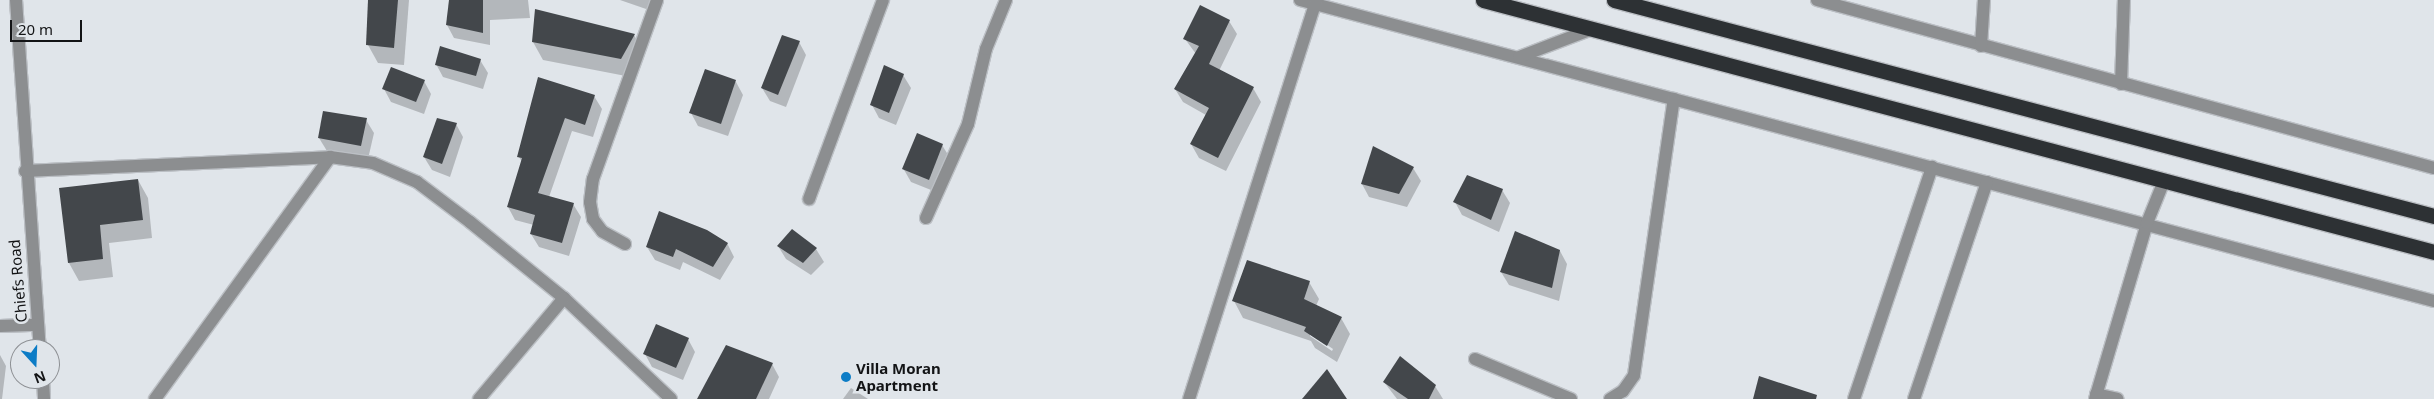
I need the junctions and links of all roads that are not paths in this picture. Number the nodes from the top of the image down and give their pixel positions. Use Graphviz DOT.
graph roads {
  1 [pos="16,0"];
  2 [pos="657,0"];
  3 [pos="883,0"];
  4 [pos="1006,0"];
  5 [pos="1300,0"];
  6 [pos="1483,0"];
  7 [pos="1614,0"];
  8 [pos="1817,0"];
  9 [pos="1984,0"];
  10 [pos="2124,0"];
  11 [pos="1315,4"];
  12 [pos="1592,29"];
  13 [pos="1981,46"];
  14 [pos="1519,57"];
  15 [pos="2121,84"];
  16 [pos="1674,99"];
  17 [pos="330,157"];
  18 [pos="1932,167"];
  19 [pos="2434,168"];
  20 [pos="26,171"];
  21 [pos="2164,181"];
  22 [pos="1987,182"];
  23 [pos="809,199"];
  24 [pos="2434,216"];
  25 [pos="926,218"];
  26 [pos="2147,223"];
  27 [pos="625,244"];
  28 [pos="2434,252"];
  29 [pos="564,298"];
  30 [pos="2434,301"];
  31 [pos="38,325"];
  32 [pos="0,326"];
  33 [pos="39,339"];
  34 [pos="1475,359"];
  35 [pos="2096,397"];
  36 [pos="155,399"];
  37 [pos="479,399"];
  38 [pos="670,399"];
  39 [pos="1189,399"];
  40 [pos="1571,399"];
  41 [pos="1610,399"];
  42 [pos="1854,399"];
  43 [pos="1914,399"];
  44 [pos="2117,399"];
  1 -- 20 [label="street, Chiefs Road"];
  2 -- 27 [label="street"];
  3 -- 23 [label="street"];
  4 -- 25 [label="street"];
  5 -- 11 [label="street"];
  6 -- 12 [label="highway"];
  7 -- 24 [label="highway"];
  8 -- 13 [label="street"];
  9 -- 13 [label="street"];
  10 -- 15 [label="street"];
  11 -- 14 [label="street"];
  11 -- 39 [label="street"];
  12 -- 14 [label="street"];
  12 -- 21 [label="highway"];
  13 -- 15 [label="street"];
  14 -- 16 [label="street"];
  15 -- 19 [label="street"];
  16 -- 18 [label="street"];
  16 -- 41 [label="street"];
  17 -- 20 [label="street"];
  17 -- 29 [label="street"];
  17 -- 36 [label="street"];
  18 -- 22 [label="street"];
  18 -- 42 [label="street"];
  20 -- 31 [label="street, Chiefs Road"];
  21 -- 26 [label="street"];
  21 -- 28 [label="highway"];
  22 -- 26 [label="street"];
  22 -- 43 [label="street"];
  26 -- 30 [label="street"];
  26 -- 35 [label="street"];
  29 -- 37 [label="street"];
  29 -- 38 [label="street"];
  31 -- 32 [label="street"];
  31 -- 33 [label="street, Chiefs Road"];
  34 -- 40 [label="street"];
  35 -- 44 [label="street"];
}
